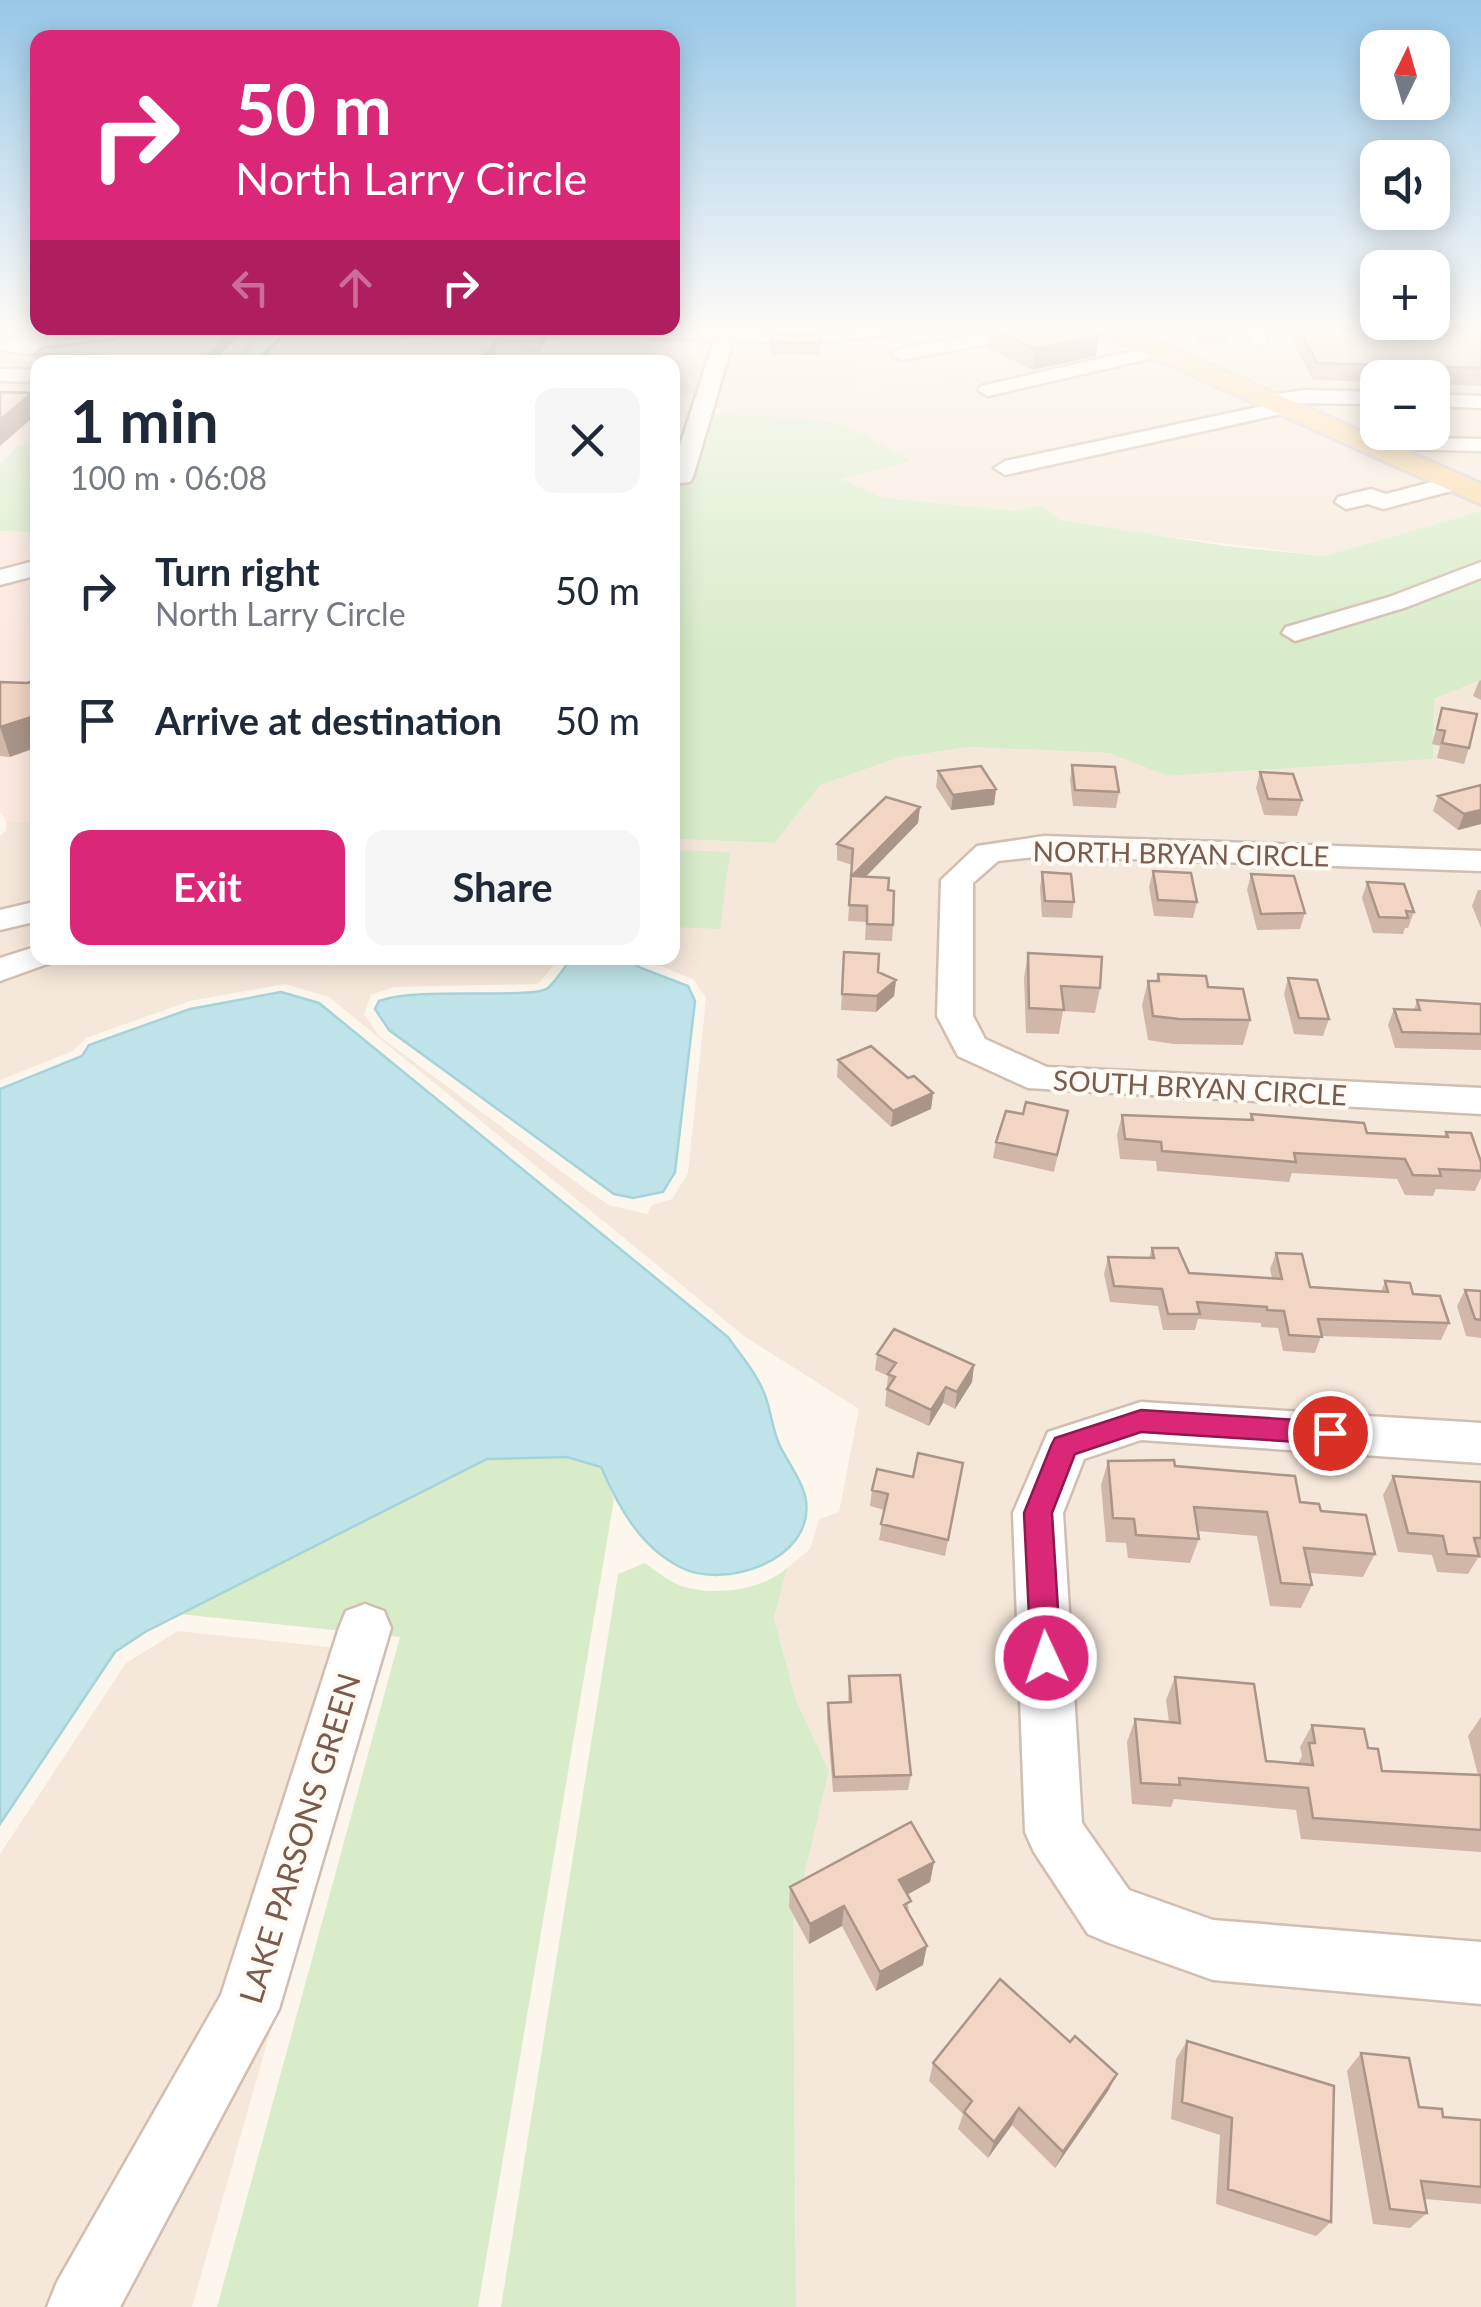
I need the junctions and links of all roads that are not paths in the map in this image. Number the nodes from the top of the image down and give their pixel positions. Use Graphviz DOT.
graph roads {
  1 [pos="688,436"];
  2 [pos="1143,436"];
  3 [pos="1450,444"];
  4 [pos="1481,445"];
  5 [pos="1377,450"];
  6 [pos="680,466"];
  7 [pos="1006,468"];
  8 [pos="1425,479"];
  9 [pos="1481,495"];
  10 [pos="1346,502"];
  11 [pos="30,569"];
  12 [pos="1481,569"];
  13 [pos="5,576"];
  14 [pos="30,594"];
  15 [pos="1481,595"];
  16 [pos="1362,630"];
  17 [pos="1295,633"];
  18 [pos="1481,862"];
  19 [pos="30,913"];
  20 [pos="0,920"];
  21 [pos="957,945"];
  22 [pos="30,959"];
  23 [pos="0,970"];
  24 [pos="1481,1102"];
  25 [pos="1481,1443"];
  26 [pos="364,1628"];
  27 [pos="1481,1972"];
  28 [pos="82,2307"];
  1 -- 6 [label="street"];
  2 -- 7 [label="street"];
  3 -- 4 [label="street"];
  5 -- 8 [label="main road"];
  8 -- 9 [label="main road"];
  8 -- 10 [label="street"];
  11 -- 13 [label="street"];
  12 -- 17 [label="street"];
  13 -- 14 [label="street"];
  15 -- 16 [label="street"];
  18 -- 21 [label="street, NORTH BRYAN CIRCLE"];
  19 -- 20 [label="street"];
  21 -- 24 [label="street, SOUTH BRYAN CIRCLE"];
  22 -- 23 [label="street"];
  25 -- 27 [label="street"];
  26 -- 28 [label="street, LAKE PARSONS GREEN"];
}
